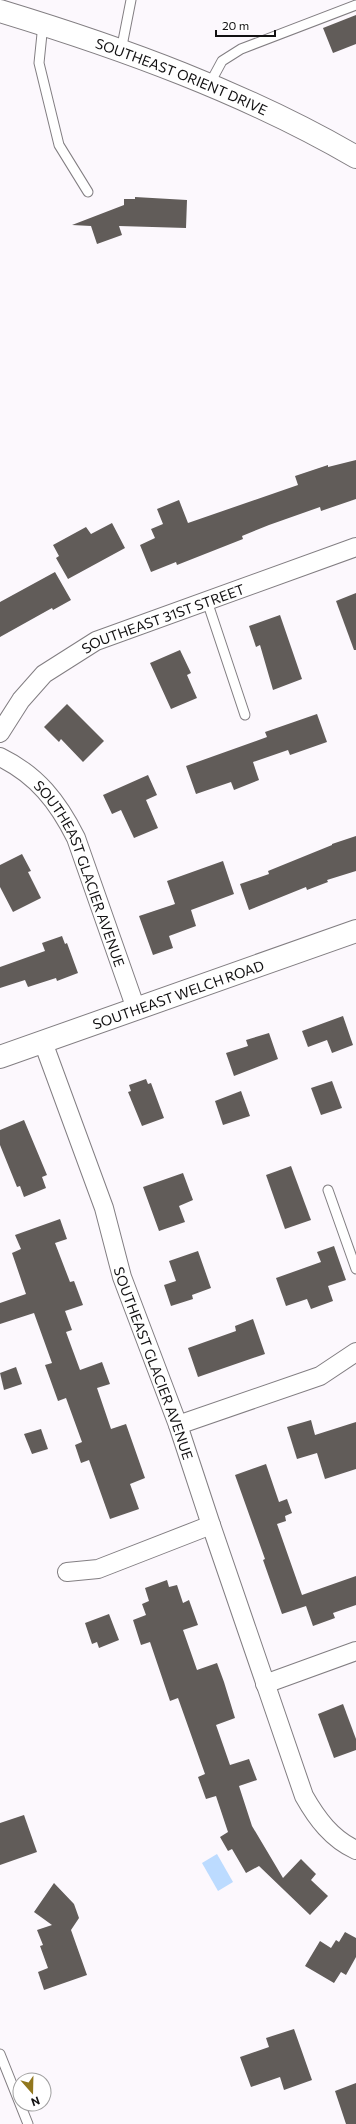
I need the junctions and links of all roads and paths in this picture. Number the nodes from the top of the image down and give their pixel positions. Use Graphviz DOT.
graph roads {
  1 [pos="131,0"];
  2 [pos="356,6"];
  3 [pos="0,11"];
  4 [pos="43,24"];
  5 [pos="121,51"];
  6 [pos="209,86"];
  7 [pos="356,157"];
  8 [pos="88,192"];
  9 [pos="356,547"];
  10 [pos="207,600"];
  11 [pos="245,715"];
  12 [pos="0,733"];
  13 [pos="0,757"];
  14 [pos="356,931"];
  15 [pos="136,1009"];
  16 [pos="42,1042"];
  17 [pos="0,1057"];
  18 [pos="328,1190"];
  19 [pos="356,1269"];
  20 [pos="356,1352"];
  21 [pos="178,1425"];
  22 [pos="211,1525"];
  23 [pos="67,1572"];
  24 [pos="356,1651"];
  25 [pos="266,1684"];
  26 [pos="356,1850"];
  27 [pos="0,2054"];
  28 [pos="28,2124"];
  1 -- 5 [label="lane"];
  2 -- 6 [label="lane"];
  3 -- 4 [label="main road, SOUTHEAST ORIENT DRIVE"];
  4 -- 5 [label="main road, SOUTHEAST ORIENT DRIVE"];
  4 -- 8 [label="lane"];
  5 -- 6 [label="main road, SOUTHEAST ORIENT DRIVE"];
  6 -- 7 [label="main road, SOUTHEAST ORIENT DRIVE"];
  9 -- 10 [label="street, SOUTHEAST 31ST STREET"];
  10 -- 11 [label="lane"];
  10 -- 12 [label="street, SOUTHEAST 31ST STREET"];
  13 -- 15 [label="street, SOUTHEAST GLACIER AVENUE"];
  14 -- 15 [label="main road, SOUTHEAST WELCH ROAD"];
  15 -- 16 [label="main road, SOUTHEAST WELCH ROAD"];
  16 -- 17 [label="main road, SOUTHEAST WELCH ROAD"];
  16 -- 21 [label="street, SOUTHEAST GLACIER AVENUE"];
  18 -- 19 [label="lane"];
  20 -- 21 [label="street"];
  21 -- 22 [label="street, SOUTHEAST GLACIER AVENUE"];
  22 -- 23 [label="street"];
  22 -- 25 [label="street, SOUTHEAST GLACIER AVENUE"];
  24 -- 25 [label="street"];
  25 -- 26 [label="street, SOUTHEAST GLACIER AVENUE"];
  27 -- 28 [label="lane"];
}
